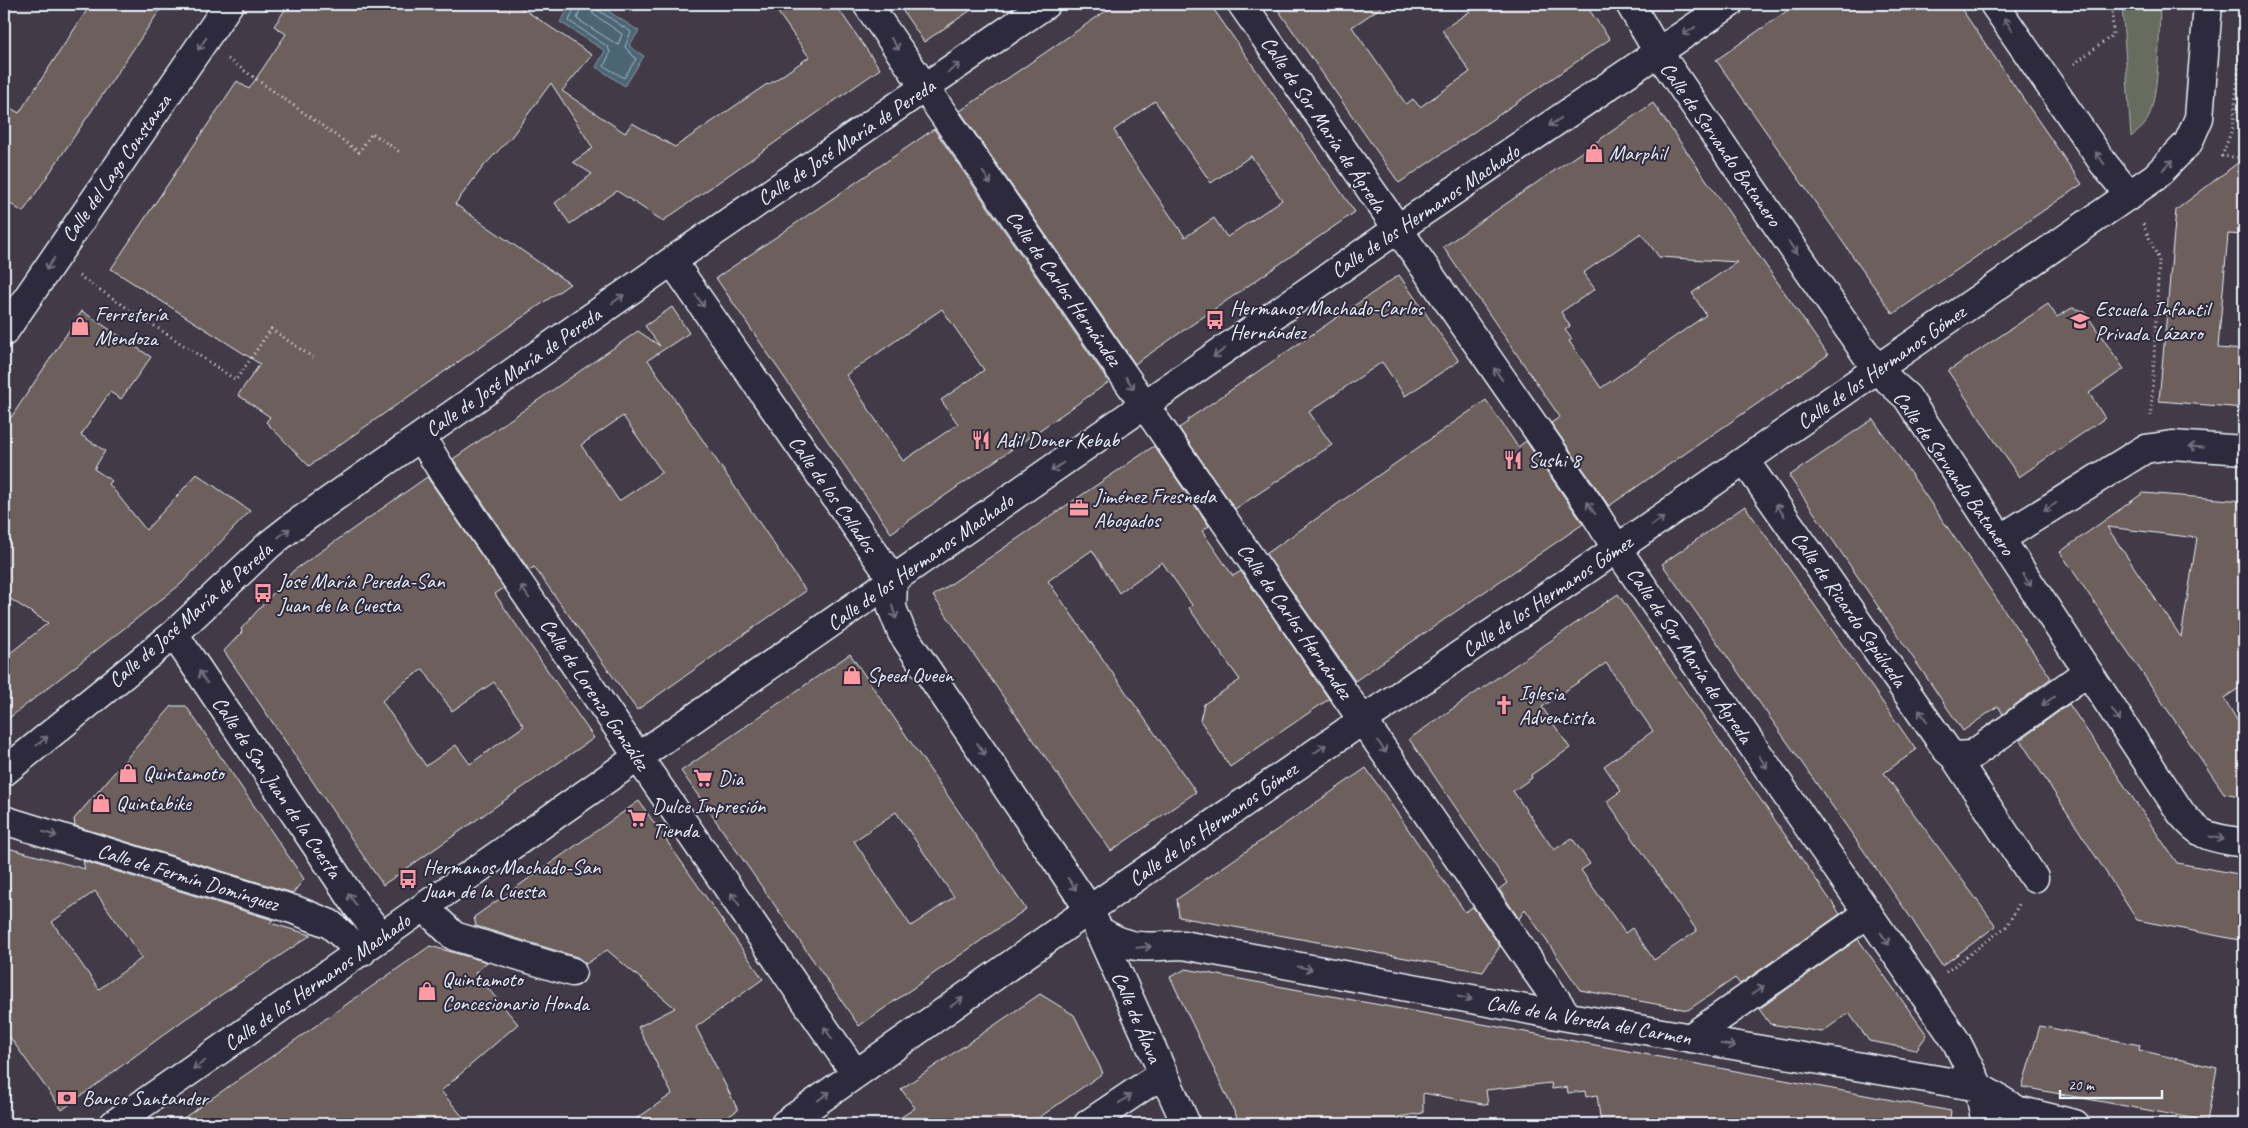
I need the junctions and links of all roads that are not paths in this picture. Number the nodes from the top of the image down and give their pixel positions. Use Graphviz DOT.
graph roads {
  1 [pos="229,4"];
  2 [pos="867,4"];
  3 [pos="1046,4"];
  4 [pos="1242,4"];
  5 [pos="1630,4"];
  6 [pos="1730,4"];
  7 [pos="1994,4"];
  8 [pos="2208,4"];
  9 [pos="1658,52"];
  10 [pos="924,88"];
  11 [pos="2130,196"];
  12 [pos="1396,230"];
  13 [pos="672,261"];
  14 [pos="4,332"];
  15 [pos="1876,370"];
  16 [pos="1146,406"];
  17 [pos="421,437"];
  18 [pos="2244,450"];
  19 [pos="1744,461"];
  20 [pos="2000,539"];
  21 [pos="1617,549"];
  22 [pos="893,580"];
  23 [pos="174,634"];
  24 [pos="2087,672"];
  25 [pos="1363,720"];
  26 [pos="1954,756"];
  27 [pos="638,757"];
  28 [pos="4,772"];
  29 [pos="4,820"];
  30 [pos="2244,843"];
  31 [pos="2034,878"];
  32 [pos="424,907"];
  33 [pos="1867,914"];
  34 [pos="1095,920"];
  35 [pos="372,944"];
  36 [pos="572,972"];
  37 [pos="1568,1017"];
  38 [pos="1690,1038"];
  39 [pos="855,1073"];
  40 [pos="1162,1074"];
  41 [pos="1979,1087"];
  42 [pos="114,1124"];
  43 [pos="785,1124"];
  44 [pos="1088,1124"];
  45 [pos="1186,1124"];
  46 [pos="1986,1124"];
  47 [pos="2075,1124"];
  1 -- 14 [label="street, Calle del Lago Constanza, one-way"];
  2 -- 10 [label="street, Calle de Carlos Hernández, one-way"];
  10 -- 3 [label="street, Calle de José María de Pereda, one-way"];
  4 -- 12 [label="street, Calle de Sor María de Ágreda"];
  5 -- 9 [label="street, Calle de Servando Batanero"];
  6 -- 9 [label="street, Calle de los Hermanos Machado, one-way"];
  11 -- 7 [label="street, one-way"];
  11 -- 8 [label="street, Calle de los Hermanos Gómez, one-way"];
  9 -- 12 [label="street, Calle de los Hermanos Machado, one-way"];
  9 -- 15 [label="street, Calle de Servando Batanero, one-way"];
  10 -- 13 [label="street, Calle de José María de Pereda"];
  10 -- 16 [label="street, Calle de Carlos Hernández, one-way"];
  11 -- 15 [label="street, Calle de los Hermanos Gómez"];
  12 -- 16 [label="street, Calle de los Hermanos Machado, one-way"];
  21 -- 12 [label="street, Calle de Sor María de Ágreda, one-way"];
  17 -- 13 [label="street, Calle de José María de Pereda, one-way"];
  13 -- 22 [label="street, Calle de los Collados, one-way"];
  15 -- 19 [label="street, Calle de los Hermanos Gómez"];
  15 -- 20 [label="street, Calle de Servando Batanero"];
  16 -- 22 [label="street, Calle de los Hermanos Machado, one-way"];
  16 -- 25 [label="street, Calle de Carlos Hernández"];
  23 -- 17 [label="street, Calle de José María de Pereda, one-way"];
  27 -- 17 [label="street, Calle de Lorenzo González, one-way"];
  18 -- 20 [label="street, one-way"];
  21 -- 19 [label="street, Calle de los Hermanos Gómez, one-way"];
  26 -- 19 [label="street, Calle de Ricardo Sepúlveda, one-way"];
  20 -- 24 [label="street, Calle de Servando Batanero, one-way"];
  21 -- 25 [label="street, Calle de los Hermanos Gómez"];
  21 -- 33 [label="street, Calle de Sor María de Ágreda, one-way"];
  22 -- 27 [label="street, Calle de los Hermanos Machado"];
  22 -- 34 [label="street, one-way"];
  28 -- 23 [label="street, Calle de José María de Pereda, one-way"];
  35 -- 23 [label="street, Calle de San Juan de la Cuesta, one-way"];
  24 -- 26 [label="street, one-way"];
  24 -- 30 [label="street, Calle de Servando Batanero, one-way"];
  34 -- 25 [label="street, Calle de los Hermanos Gómez, one-way"];
  25 -- 37 [label="street, Calle de Carlos Hernández, one-way"];
  26 -- 31 [label="street, Calle de Ricardo Sepúlveda"];
  27 -- 32 [label="street, Calle de los Hermanos Machado"];
  39 -- 27 [label="street, Calle de Lorenzo González, one-way"];
  29 -- 35 [label="street, Calle de Fermín Domínguez, one-way"];
  32 -- 35 [label="street, Calle de los Hermanos Machado"];
  32 -- 36 [label="street"];
  38 -- 33 [label="street, one-way"];
  33 -- 41 [label="street, Calle de Sor María de Ágreda, one-way"];
  34 -- 37 [label="street, Calle de la Vereda del Carmen, one-way"];
  39 -- 34 [label="street, Calle de los Hermanos Gómez, one-way"];
  34 -- 40 [label="street, Calle de Álava"];
  35 -- 42 [label="street, Calle de los Hermanos Machado, one-way"];
  37 -- 38 [label="street, Calle de la Vereda del Carmen"];
  38 -- 41 [label="street, Calle de la Vereda del Carmen, one-way"];
  43 -- 39 [label="street, Calle de los Hermanos Gómez, one-way"];
  44 -- 40 [label="street, one-way"];
  40 -- 45 [label="street, Calle de Álava"];
  41 -- 46 [label="street, Calle de Sor María de Ágreda"];
  41 -- 47 [label="street, Calle de la Vereda del Carmen"];
}
